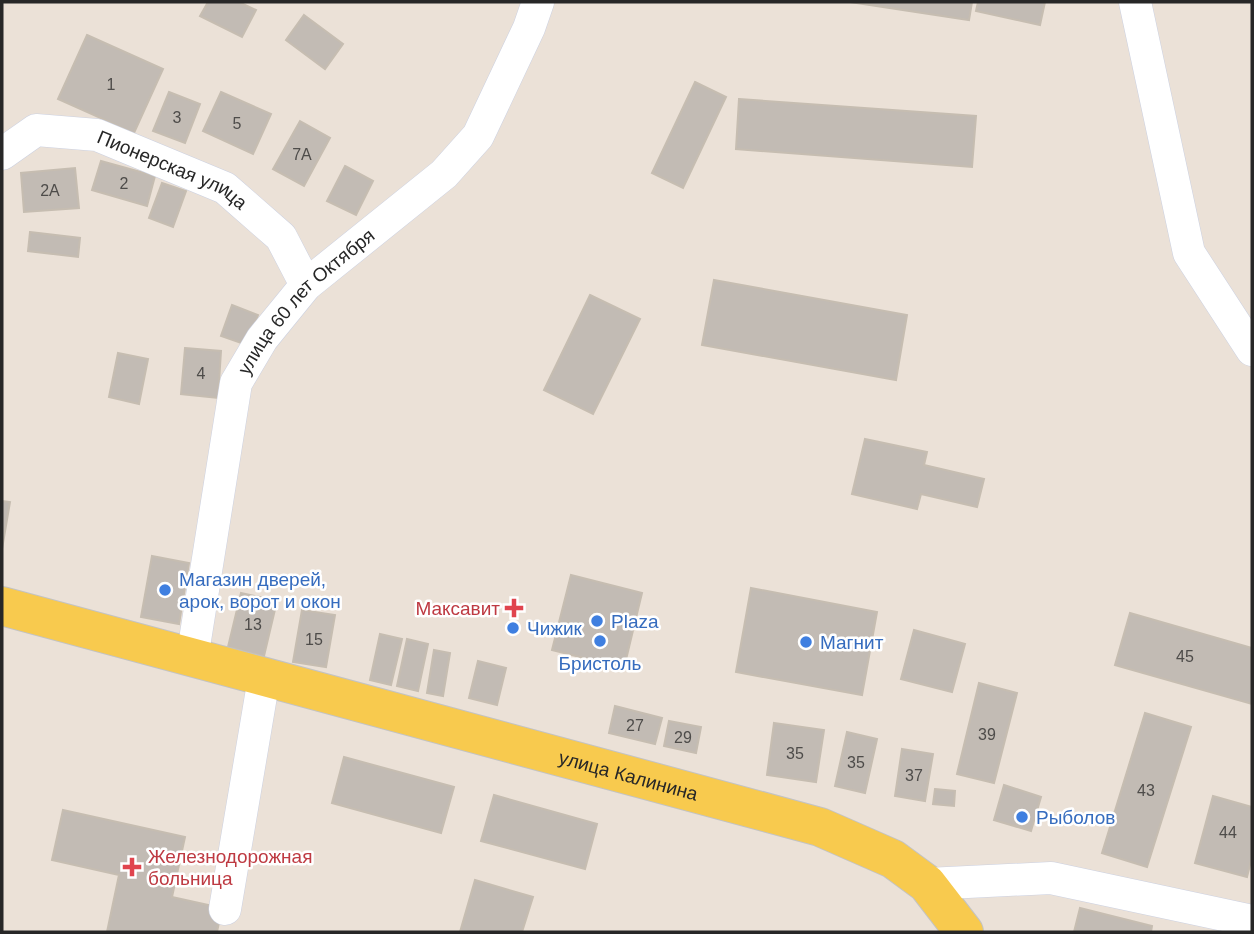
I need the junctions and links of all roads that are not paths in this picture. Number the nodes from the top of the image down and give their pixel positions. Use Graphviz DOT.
graph roads {
  1 [pos="538,2"];
  2 [pos="1135,2"];
  3 [pos="2,154"];
  4 [pos="306,285"];
  5 [pos="1252,350"];
  6 [pos="2,606"];
  7 [pos="192,659"];
  8 [pos="264,678"];
  9 [pos="927,884"];
  10 [pos="225,909"];
  11 [pos="1251,918"];
  12 [pos="964,932"];
  1 -- 4 [label="street, улица 60 лет Октября"];
  2 -- 5 [label="street"];
  3 -- 4 [label="street, Пионерская улица"];
  4 -- 7 [label="street, улица 60 лет Октября"];
  6 -- 7 [label="main road, улица Калинина"];
  7 -- 8 [label="main road, улица Калинина"];
  8 -- 9 [label="main road, улица Калинина"];
  8 -- 10 [label="street"];
  9 -- 11 [label="street"];
  9 -- 12 [label="main road, улица Калинина"];
}
